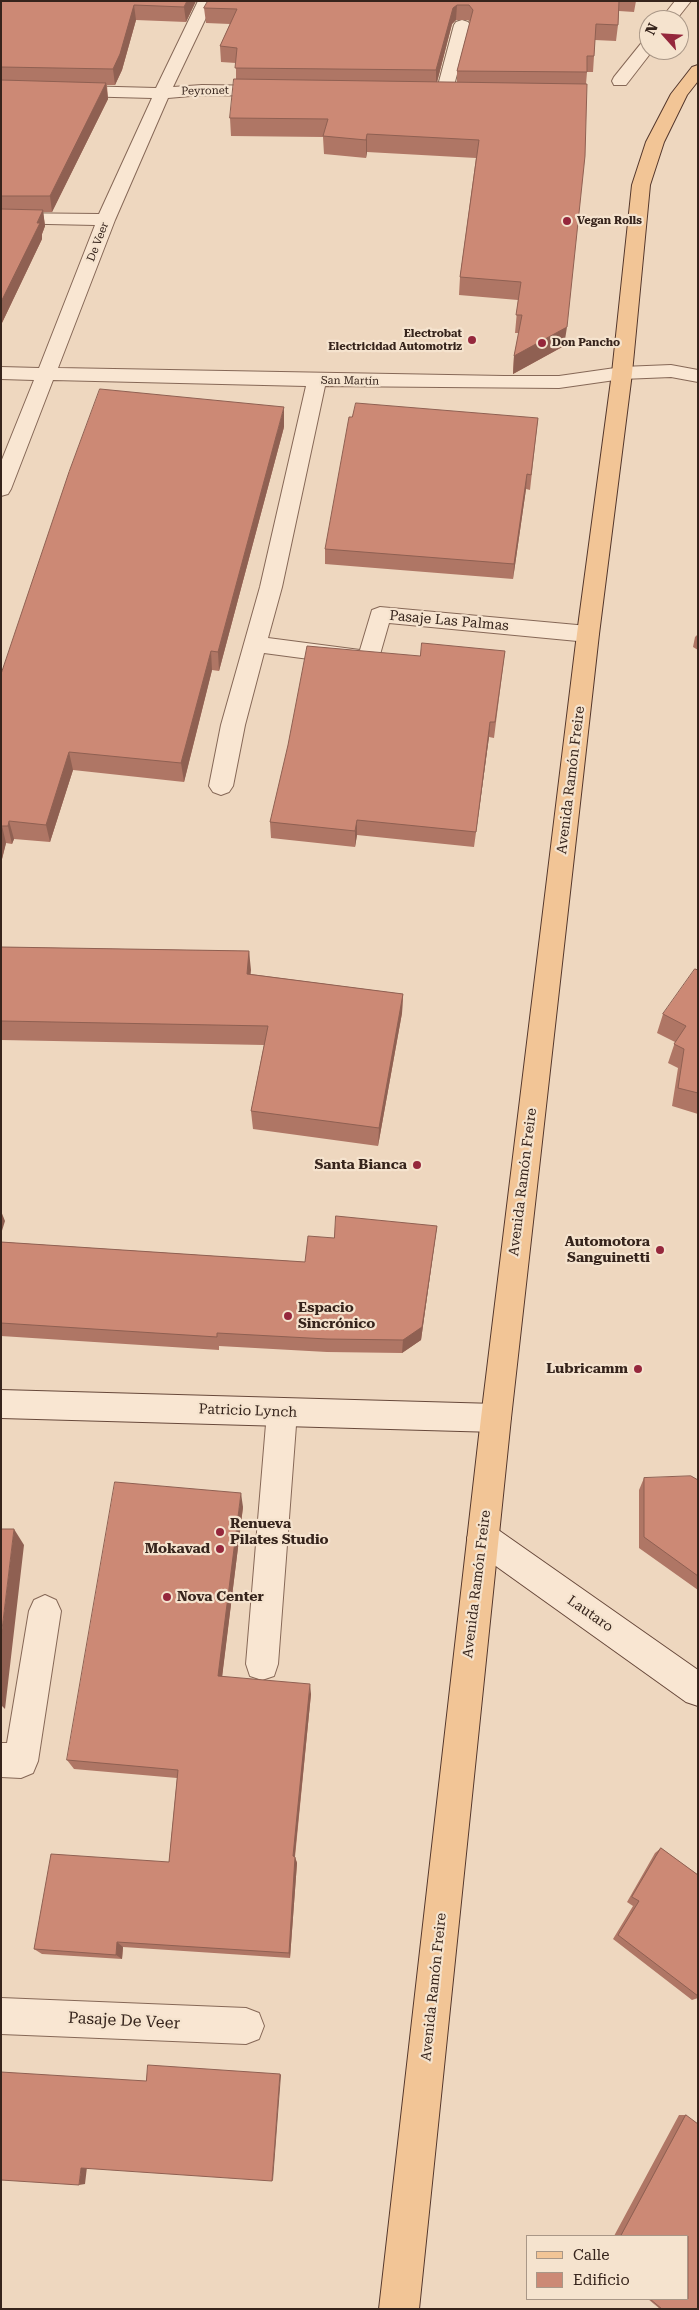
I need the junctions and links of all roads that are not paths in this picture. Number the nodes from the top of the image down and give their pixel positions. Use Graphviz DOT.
graph roads {
  1 [pos="206,1"];
  2 [pos="462,25"];
  3 [pos="639,56"];
  4 [pos="698,70"];
  5 [pos="620,80"];
  6 [pos="1,89"];
  7 [pos="162,92"];
  8 [pos="289,92"];
  9 [pos="424,93"];
  10 [pos="444,93"];
  11 [pos="463,94"];
  12 [pos="1,218"];
  13 [pos="106,220"];
  14 [pos="1,373"];
  15 [pos="622,373"];
  16 [pos="46,374"];
  17 [pos="698,376"];
  18 [pos="317,380"];
  19 [pos="1,489"];
  20 [pos="588,634"];
  21 [pos="255,644"];
  22 [pos="221,786"];
  23 [pos="1,1404"];
  24 [pos="282,1412"];
  25 [pos="496,1418"];
  26 [pos="483,1538"];
  27 [pos="45,1611"];
  28 [pos="262,1664"];
  29 [pos="698,1690"];
  30 [pos="1,1760"];
  31 [pos="1,2016"];
  32 [pos="246,2026"];
  33 [pos="399,2309"];
  1 -- 7 [label="street, De Veer"];
  2 -- 10 [label="street"];
  3 -- 5 [label="street"];
  4 -- 15 [label="main road, Avenida Ramón Freire"];
  6 -- 7 [label="street, Peyronet"];
  7 -- 8 [label="street, Peyronet"];
  7 -- 13 [label="street, De Veer"];
  9 -- 10 [label="street"];
  10 -- 11 [label="street"];
  12 -- 13 [label="street"];
  13 -- 16 [label="street, De Veer"];
  14 -- 16 [label="street, San Martín"];
  15 -- 17 [label="street, San Martín"];
  15 -- 18 [label="street, San Martín"];
  15 -- 20 [label="main road, Avenida Ramón Freire"];
  16 -- 18 [label="street, San Martín"];
  16 -- 19 [label="street, De Veer"];
  18 -- 21 [label="street"];
  20 -- 21 [label="street, Pasaje Las Palmas"];
  20 -- 25 [label="main road, Avenida Ramón Freire"];
  21 -- 22 [label="street"];
  23 -- 24 [label="street, Patricio Lynch"];
  24 -- 25 [label="street, Patricio Lynch"];
  24 -- 28 [label="street"];
  25 -- 26 [label="main road, Avenida Ramón Freire"];
  26 -- 29 [label="street, Lautaro"];
  26 -- 33 [label="main road, Avenida Ramón Freire"];
  27 -- 30 [label="street"];
  31 -- 32 [label="street, Pasaje De Veer"];
}
